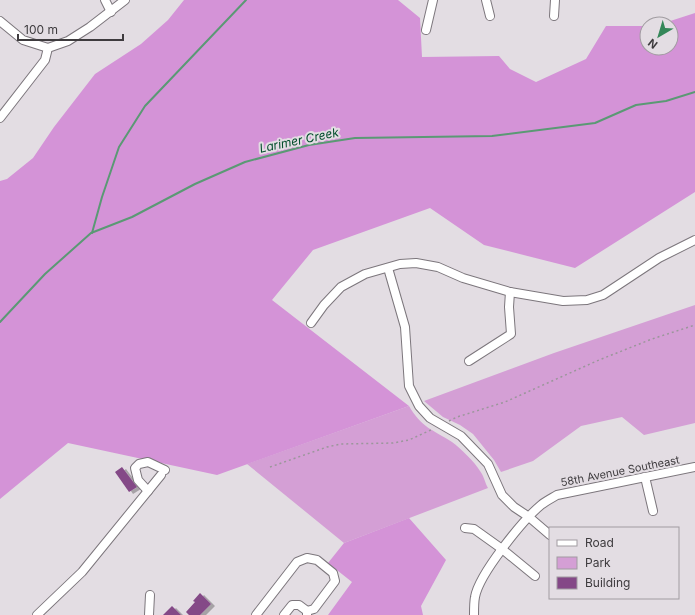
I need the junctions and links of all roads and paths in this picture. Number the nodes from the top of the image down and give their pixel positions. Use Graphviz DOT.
graph roads {
  1 [pos="105,0"];
  2 [pos="125,0"];
  3 [pos="432,0"];
  4 [pos="486,0"];
  5 [pos="555,0"];
  6 [pos="111,12"];
  7 [pos="490,16"];
  8 [pos="554,16"];
  9 [pos="0,21"];
  10 [pos="426,30"];
  11 [pos="48,48"];
  12 [pos="0,118"];
  13 [pos="695,240"];
  14 [pos="388,268"];
  15 [pos="510,292"];
  16 [pos="310,323"];
  17 [pos="695,325"];
  18 [pos="469,361"];
  19 [pos="442,425"];
  20 [pos="270,467"];
  21 [pos="695,467"];
  22 [pos="645,477"];
  23 [pos="148,491"];
  24 [pos="653,511"];
  25 [pos="529,517"];
  26 [pos="465,528"];
  27 [pos="549,533"];
  28 [pos="502,549"];
  29 [pos="535,576"];
  30 [pos="150,595"];
  31 [pos="307,613"];
  32 [pos="37,615"];
  33 [pos="149,615"];
  34 [pos="256,615"];
  35 [pos="284,615"];
  36 [pos="474,615"];
  1 -- 6 [label="street"];
  2 -- 6 [label="street"];
  3 -- 10 [label="street"];
  4 -- 7 [label="street"];
  5 -- 8 [label="street"];
  6 -- 11 [label="street"];
  9 -- 11 [label="street"];
  11 -- 12 [label="street"];
  13 -- 15 [label="street"];
  14 -- 15 [label="street"];
  14 -- 16 [label="street"];
  14 -- 19 [label="street"];
  15 -- 18 [label="street"];
  17 -- 19 [label="path"];
  19 -- 20 [label="path"];
  19 -- 25 [label="street"];
  21 -- 22 [label="street, 58th Avenue Southeast"];
  22 -- 24 [label="street"];
  22 -- 25 [label="street, 58th Avenue Southeast"];
  23 -- 23 [label="street"];
  23 -- 32 [label="street"];
  25 -- 27 [label="street"];
  25 -- 28 [label="street, 58th Avenue Southeast"];
  26 -- 28 [label="street"];
  28 -- 29 [label="street"];
  28 -- 36 [label="street, 58th Avenue Southeast"];
  30 -- 33 [label="street"];
  31 -- 34 [label="street"];
  31 -- 35 [label="street"];
}
